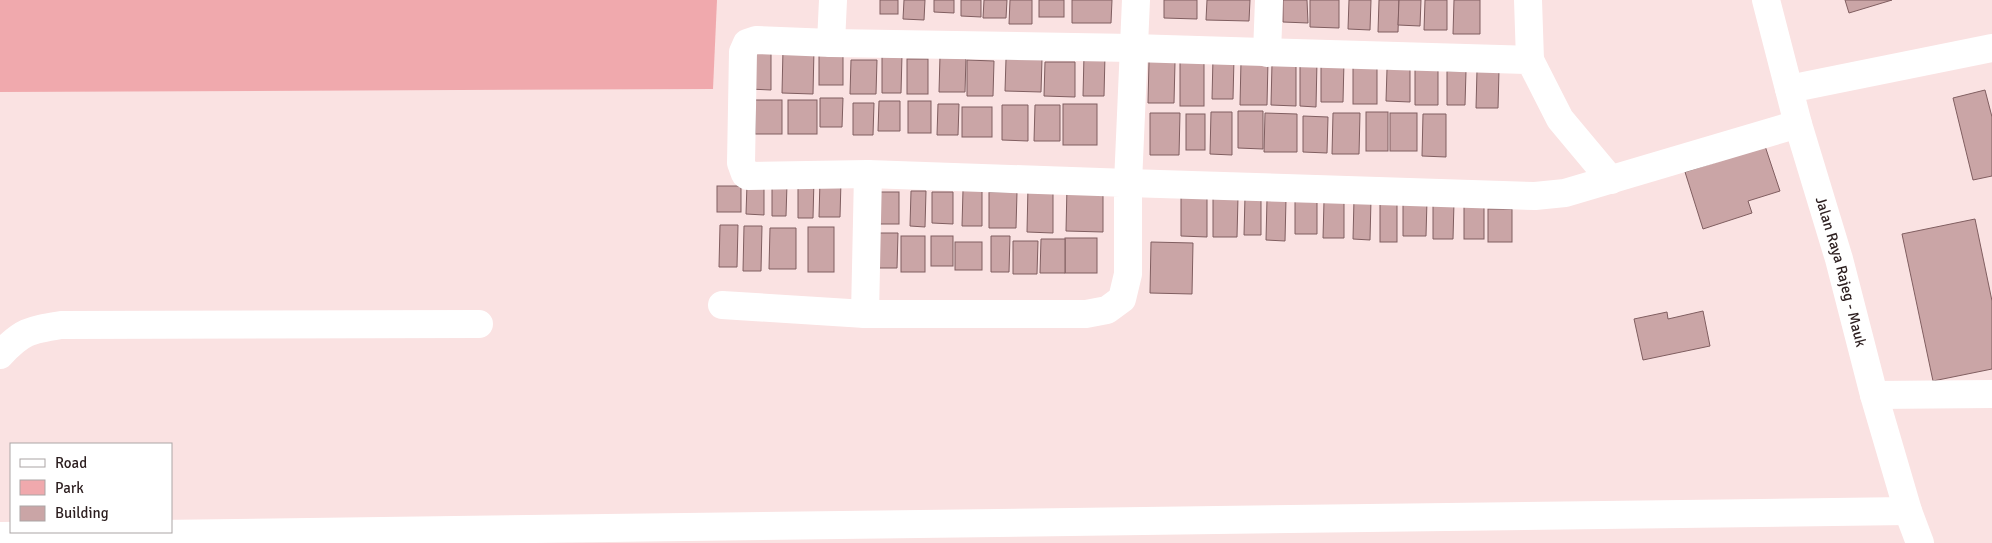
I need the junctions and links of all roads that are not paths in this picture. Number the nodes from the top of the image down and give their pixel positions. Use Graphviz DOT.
graph roads {
  1 [pos="833,0"];
  2 [pos="1136,0"];
  3 [pos="1269,0"];
  4 [pos="1528,0"];
  5 [pos="1766,0"];
  6 [pos="832,43"];
  7 [pos="1132,48"];
  8 [pos="1992,48"];
  9 [pos="1267,53"];
  10 [pos="1530,60"];
  11 [pos="1789,89"];
  12 [pos="1798,124"];
  13 [pos="868,174"];
  14 [pos="1611,180"];
  15 [pos="1128,183"];
  16 [pos="722,305"];
  17 [pos="865,314"];
  18 [pos="480,324"];
  19 [pos="0,355"];
  20 [pos="1992,394"];
  21 [pos="1874,395"];
  22 [pos="1908,511"];
  23 [pos="0,536"];
  24 [pos="1920,543"];
  1 -- 6 [label="street"];
  2 -- 7 [label="street"];
  3 -- 9 [label="street"];
  4 -- 10 [label="street"];
  5 -- 11 [label="street, Jalan Raya Rajeg - Mauk"];
  6 -- 7 [label="street"];
  6 -- 13 [label="street"];
  7 -- 9 [label="street"];
  7 -- 15 [label="street"];
  8 -- 11 [label="street"];
  9 -- 10 [label="street"];
  10 -- 14 [label="street"];
  11 -- 12 [label="street, Jalan Raya Rajeg - Mauk"];
  12 -- 14 [label="street"];
  12 -- 21 [label="street, Jalan Raya Rajeg - Mauk"];
  13 -- 15 [label="street"];
  13 -- 17 [label="street"];
  14 -- 15 [label="street"];
  15 -- 17 [label="street"];
  16 -- 17 [label="street"];
  18 -- 19 [label="street"];
  20 -- 21 [label="street"];
  21 -- 22 [label="street, Jalan Raya Rajeg - Mauk"];
  22 -- 23 [label="street"];
  22 -- 24 [label="street, Jalan Raya Rajeg - Mauk"];
}
